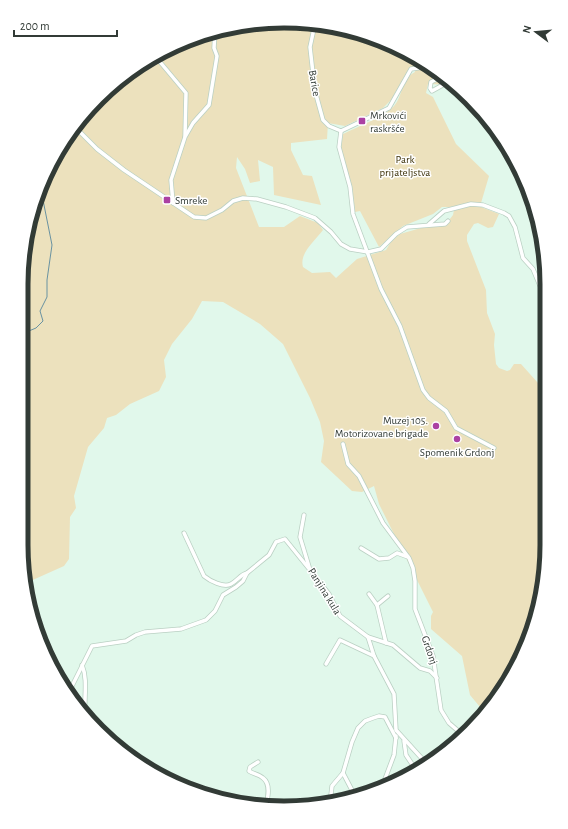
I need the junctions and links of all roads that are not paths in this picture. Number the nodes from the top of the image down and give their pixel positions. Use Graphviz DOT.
graph roads {
  1 [pos="314,30"];
  2 [pos="215,38"];
  3 [pos="159,61"];
  4 [pos="421,68"];
  5 [pos="437,79"];
  6 [pos="444,85"];
  7 [pos="79,131"];
  8 [pos="341,131"];
  9 [pos="185,137"];
  10 [pos="173,203"];
  11 [pos="448,221"];
  12 [pos="428,224"];
  13 [pos="368,252"];
  14 [pos="540,286"];
  15 [pos="343,444"];
  16 [pos="494,448"];
  17 [pos="304,515"];
  18 [pos="184,533"];
  19 [pos="361,548"];
  20 [pos="409,558"];
  21 [pos="310,570"];
  22 [pos="247,573"];
  23 [pos="368,594"];
  24 [pos="388,596"];
  25 [pos="377,604"];
  26 [pos="368,637"];
  27 [pos="386,643"];
  28 [pos="374,656"];
  29 [pos="326,664"];
  30 [pos="82,665"];
  31 [pos="438,679"];
  32 [pos="71,687"];
  33 [pos="84,705"];
  34 [pos="396,730"];
  35 [pos="459,731"];
  36 [pos="396,738"];
  37 [pos="404,741"];
  38 [pos="423,760"];
  39 [pos="258,762"];
  40 [pos="413,766"];
  41 [pos="343,773"];
  42 [pos="384,781"];
  43 [pos="353,791"];
  44 [pos="331,797"];
  45 [pos="267,800"];
  1 -- 8 [label="street, Barice"];
  2 -- 9 [label="street"];
  3 -- 9 [label="street"];
  4 -- 8 [label="street"];
  5 -- 6 [label="street"];
  7 -- 10 [label="street"];
  8 -- 13 [label="street"];
  9 -- 10 [label="street"];
  10 -- 13 [label="street"];
  11 -- 12 [label="street"];
  12 -- 13 [label="street"];
  12 -- 14 [label="street"];
  13 -- 16 [label="street"];
  15 -- 20 [label="street"];
  17 -- 21 [label="street, Panjina kula"];
  18 -- 22 [label="street"];
  19 -- 20 [label="street"];
  20 -- 31 [label="street, Grdonj"];
  21 -- 22 [label="street"];
  21 -- 26 [label="street, Panjina kula"];
  22 -- 30 [label="street"];
  23 -- 25 [label="street"];
  24 -- 25 [label="street"];
  25 -- 27 [label="street"];
  26 -- 27 [label="street, Panjina kula"];
  26 -- 28 [label="street"];
  27 -- 31 [label="street, Panjina kula"];
  28 -- 29 [label="street"];
  28 -- 34 [label="street"];
  30 -- 32 [label="street"];
  30 -- 33 [label="street"];
  31 -- 35 [label="street, Grdonj"];
  34 -- 36 [label="street"];
  34 -- 37 [label="street"];
  36 -- 41 [label="street"];
  36 -- 42 [label="street"];
  37 -- 38 [label="street"];
  37 -- 40 [label="street"];
  39 -- 45 [label="street"];
  41 -- 43 [label="street"];
  41 -- 44 [label="street"];
}
